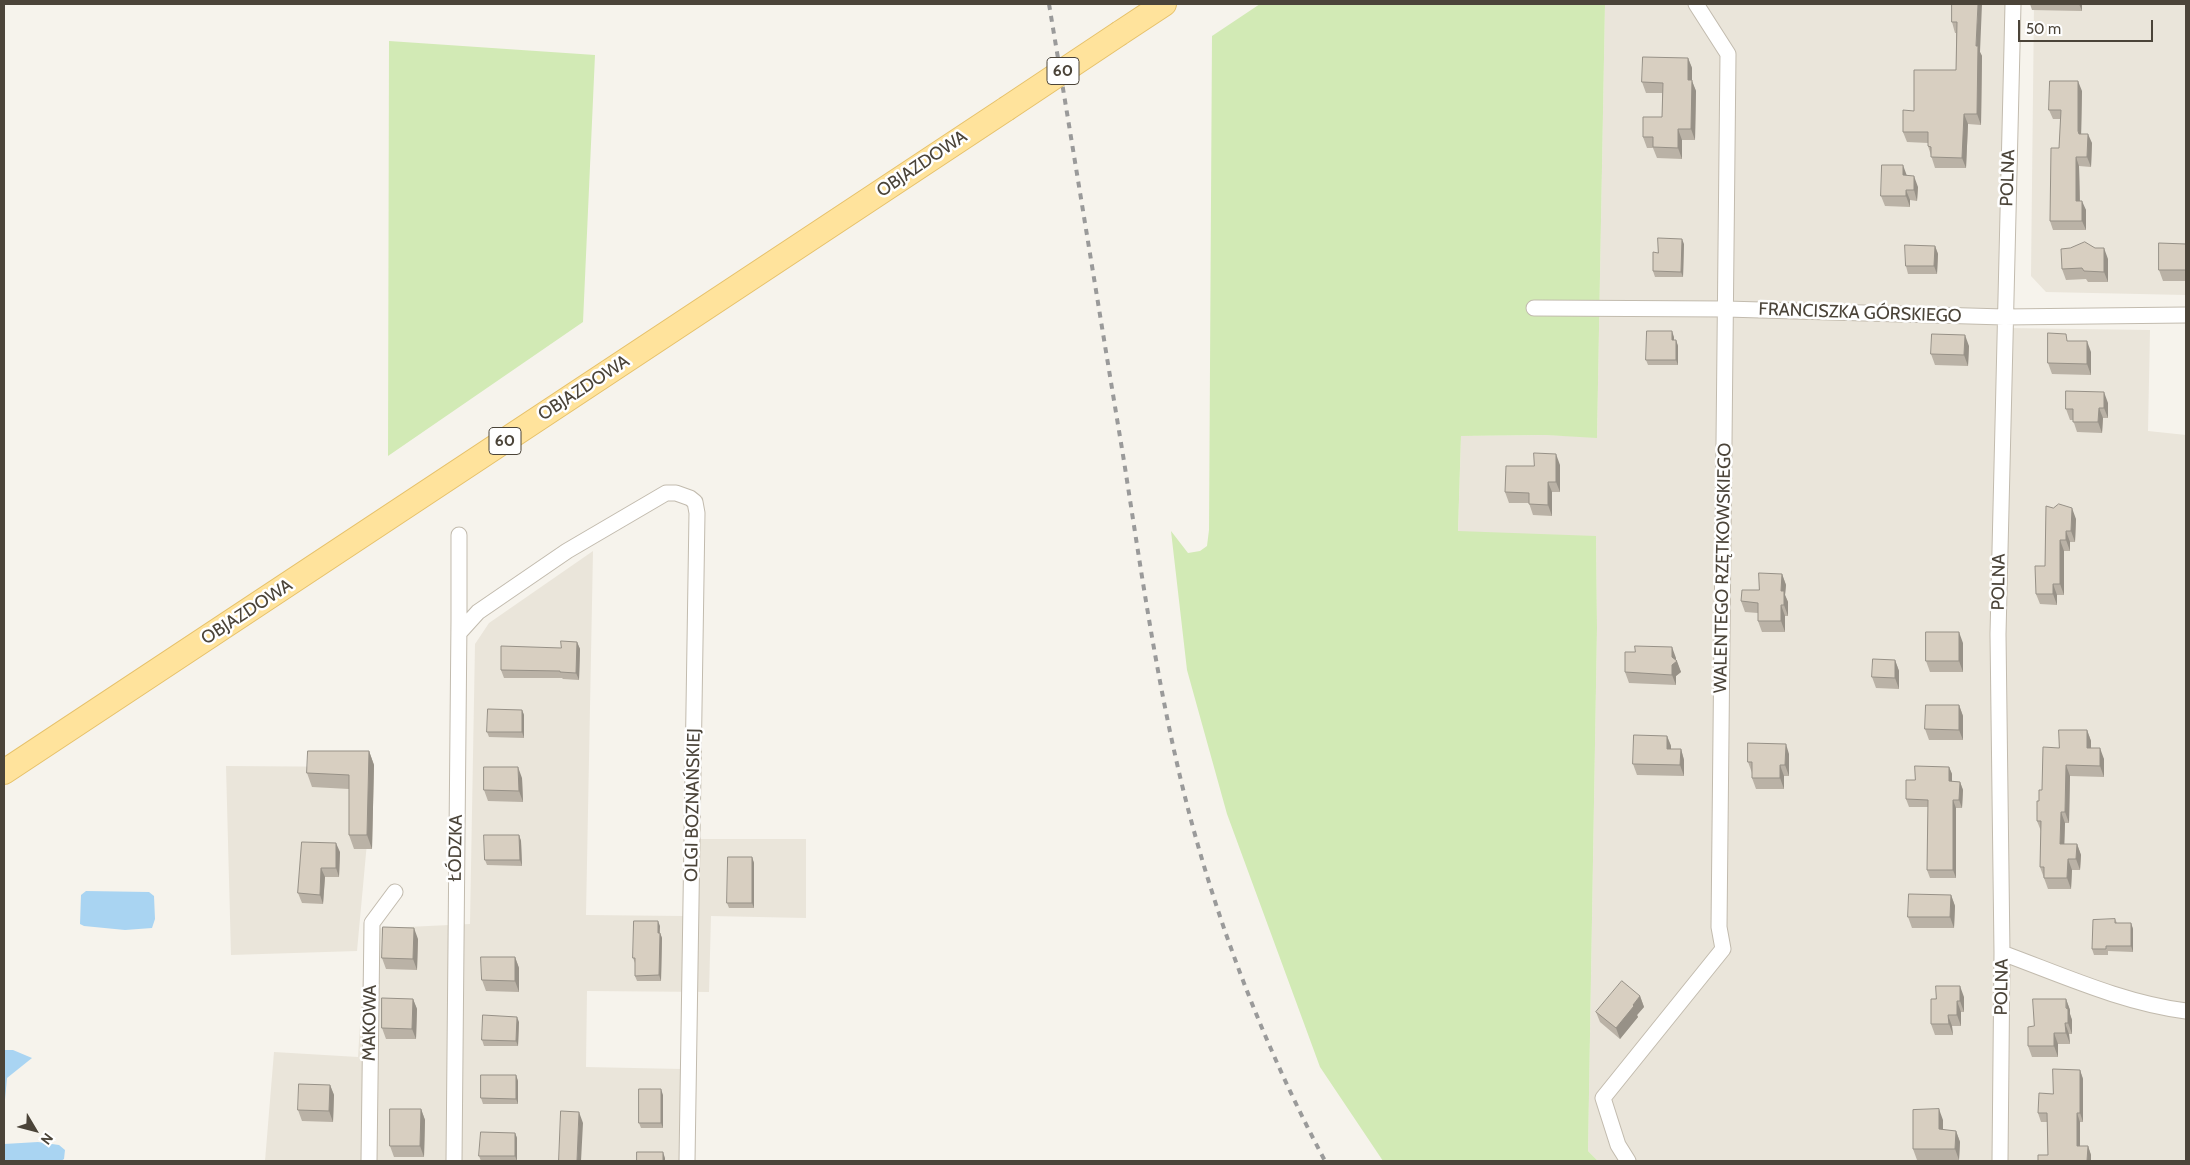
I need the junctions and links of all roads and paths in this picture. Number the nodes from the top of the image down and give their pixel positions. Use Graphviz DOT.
graph roads {
  1 [pos="1164,4"];
  2 [pos="1696,4"];
  3 [pos="2014,4"];
  4 [pos="1534,308"];
  5 [pos="1726,308"];
  6 [pos="2186,315"];
  7 [pos="2004,317"];
  8 [pos="459,535"];
  9 [pos="459,633"];
  10 [pos="4,772"];
  11 [pos="395,892"];
  12 [pos="2002,953"];
  13 [pos="2186,1011"];
  14 [pos="369,1161"];
  15 [pos="454,1161"];
  16 [pos="687,1161"];
  17 [pos="1628,1161"];
  18 [pos="2000,1161"];
  1 -- 10 [label="main road, OBJAZDOWA / 60, bridge"];
  2 -- 5 [label="street, WALENTEGO RZĘTKOWSKIEGO"];
  3 -- 7 [label="street, POLNA"];
  4 -- 5 [label="street, FRANCISZKA GÓRSKIEGO"];
  5 -- 7 [label="street, FRANCISZKA GÓRSKIEGO"];
  5 -- 17 [label="street, WALENTEGO RZĘTKOWSKIEGO"];
  6 -- 7 [label="street, FRANCISZKA GÓRSKIEGO"];
  7 -- 12 [label="street, POLNA"];
  8 -- 9 [label="street, ŁÓDZKA"];
  9 -- 15 [label="street, ŁÓDZKA"];
  9 -- 16 [label="street, OLGI BOZNAŃSKIEJ"];
  11 -- 14 [label="street, MAKOWA"];
  12 -- 13 [label="street"];
  12 -- 18 [label="street, POLNA"];
}
